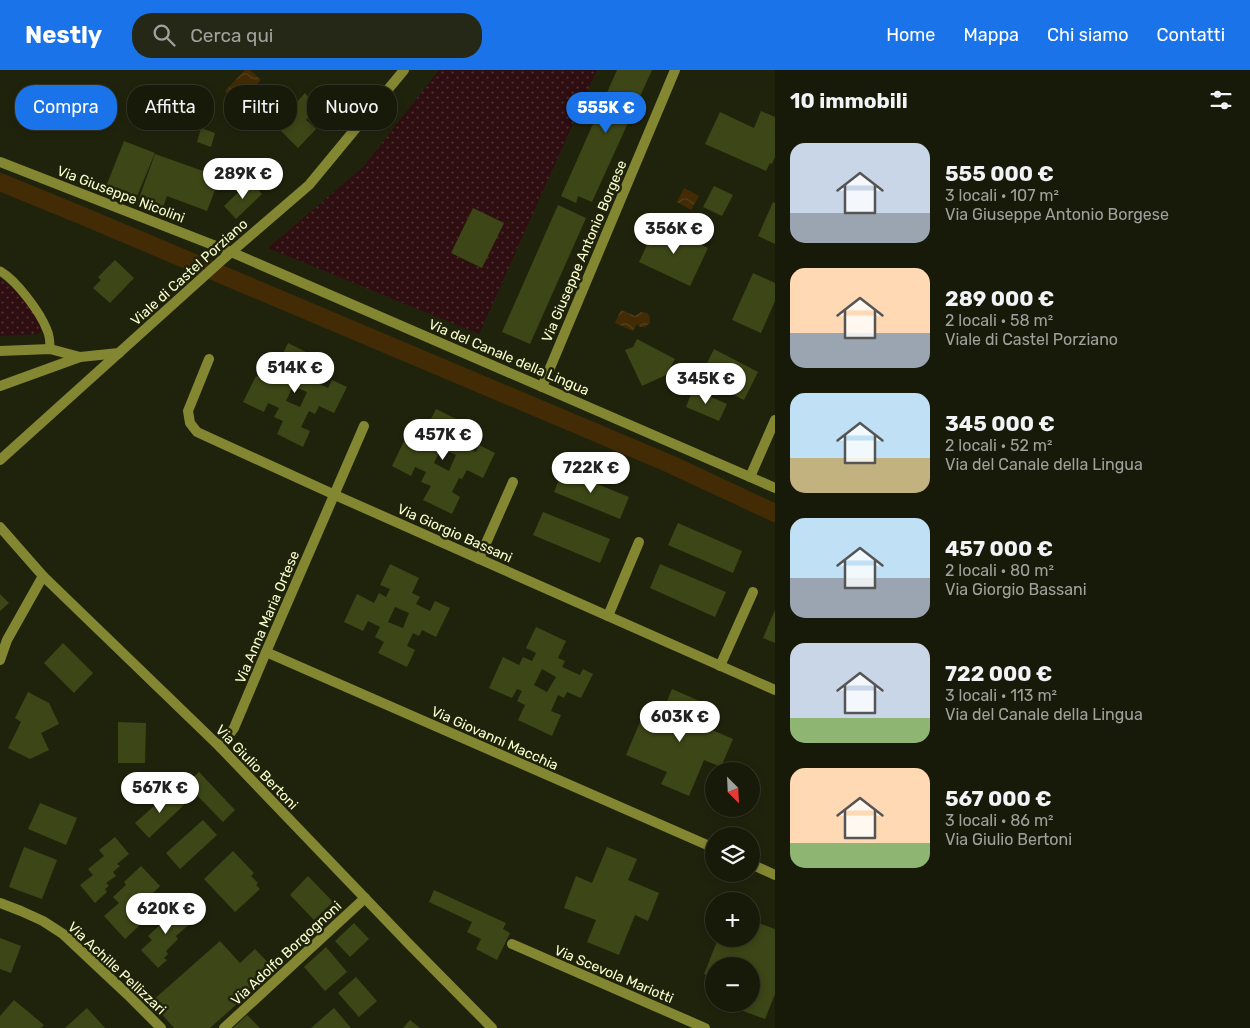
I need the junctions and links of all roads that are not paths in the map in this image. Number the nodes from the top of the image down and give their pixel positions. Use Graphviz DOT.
graph roads {
  1 [pos="404,70"];
  2 [pos="675,70"];
  3 [pos="0,162"];
  4 [pos="231,252"];
  5 [pos="0,272"];
  6 [pos="50,349"];
  7 [pos="0,351"];
  8 [pos="119,352"];
  9 [pos="80,357"];
  10 [pos="209,359"];
  11 [pos="0,386"];
  12 [pos="542,387"];
  13 [pos="775,420"];
  14 [pos="364,426"];
  15 [pos="0,460"];
  16 [pos="750,477"];
  17 [pos="513,482"];
  18 [pos="775,488"];
  19 [pos="335,495"];
  20 [pos="0,527"];
  21 [pos="639,542"];
  22 [pos="479,559"];
  23 [pos="43,576"];
  24 [pos="753,592"];
  25 [pos="608,616"];
  26 [pos="266,652"];
  27 [pos="0,660"];
  28 [pos="720,666"];
  29 [pos="775,690"];
  30 [pos="220,747"];
  31 [pos="705,844"];
  32 [pos="760,868"];
  33 [pos="775,875"];
  34 [pos="365,898"];
  35 [pos="0,903"];
  36 [pos="512,944"];
  37 [pos="160,1028"];
  38 [pos="224,1028"];
  39 [pos="492,1028"];
  40 [pos="705,1028"];
  1 -- 4 [label="street, Viale di Castel Porziano"];
  2 -- 12 [label="street, Via Giuseppe Antonio Borgese"];
  3 -- 4 [label="street, Via Giuseppe Nicolini"];
  4 -- 8 [label="street, Viale di Castel Porziano"];
  4 -- 12 [label="street, Via del Canale della Lingua"];
  5 -- 6 [label="lane"];
  6 -- 7 [label="street"];
  6 -- 9 [label="street"];
  8 -- 9 [label="street"];
  8 -- 15 [label="street, Viale di Castel Porziano"];
  9 -- 11 [label="street"];
  10 -- 19 [label="street, Via Giorgio Bassani"];
  12 -- 16 [label="street, Via del Canale della Lingua"];
  13 -- 16 [label="street"];
  14 -- 19 [label="street, Via Anna Maria Ortese"];
  16 -- 18 [label="street, Via del Canale della Lingua"];
  17 -- 22 [label="street"];
  19 -- 22 [label="street, Via Giorgio Bassani"];
  19 -- 26 [label="street, Via Anna Maria Ortese"];
  20 -- 23 [label="street, Via Giulio Bertoni"];
  21 -- 25 [label="street"];
  22 -- 25 [label="street, Via Giorgio Bassani"];
  23 -- 27 [label="street"];
  23 -- 30 [label="street, Via Giulio Bertoni"];
  24 -- 28 [label="street"];
  25 -- 28 [label="street, Via Giorgio Bassani"];
  26 -- 30 [label="street, Via Anna Maria Ortese"];
  26 -- 31 [label="street, Via Giovanni Macchia"];
  28 -- 29 [label="street, Via Giorgio Bassani"];
  30 -- 34 [label="street, Via Giulio Bertoni"];
  32 -- 33 [label="street"];
  34 -- 38 [label="street, Via Adolfo Borgognoni"];
  34 -- 39 [label="street, Via Giulio Bertoni"];
  35 -- 37 [label="street, Via Achille Pellizzari"];
  36 -- 40 [label="street, Via Scevola Mariotti"];
}
